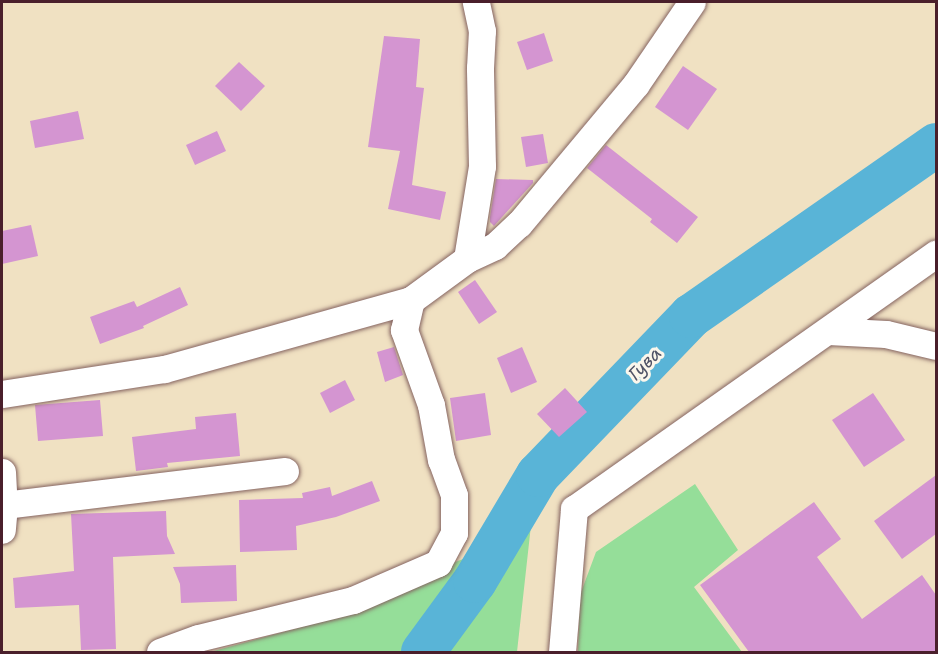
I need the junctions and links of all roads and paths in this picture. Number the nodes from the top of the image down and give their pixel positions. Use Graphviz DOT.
graph roads {
  1 [pos="476,2"];
  2 [pos="692,2"];
  3 [pos="936,254"];
  4 [pos="467,259"];
  5 [pos="411,300"];
  6 [pos="828,331"];
  7 [pos="936,346"];
  8 [pos="2,394"];
  9 [pos="285,471"];
  10 [pos="2,472"];
  11 [pos="3,518"];
  12 [pos="160,652"];
  13 [pos="562,652"];
  1 -- 4 [label="lane"];
  2 -- 4 [label="lane"];
  3 -- 6 [label="lane"];
  4 -- 5 [label="lane"];
  5 -- 8 [label="lane"];
  5 -- 12 [label="lane"];
  6 -- 7 [label="lane"];
  6 -- 13 [label="lane"];
  9 -- 11 [label="lane"];
  10 -- 11 [label="lane"];
}
